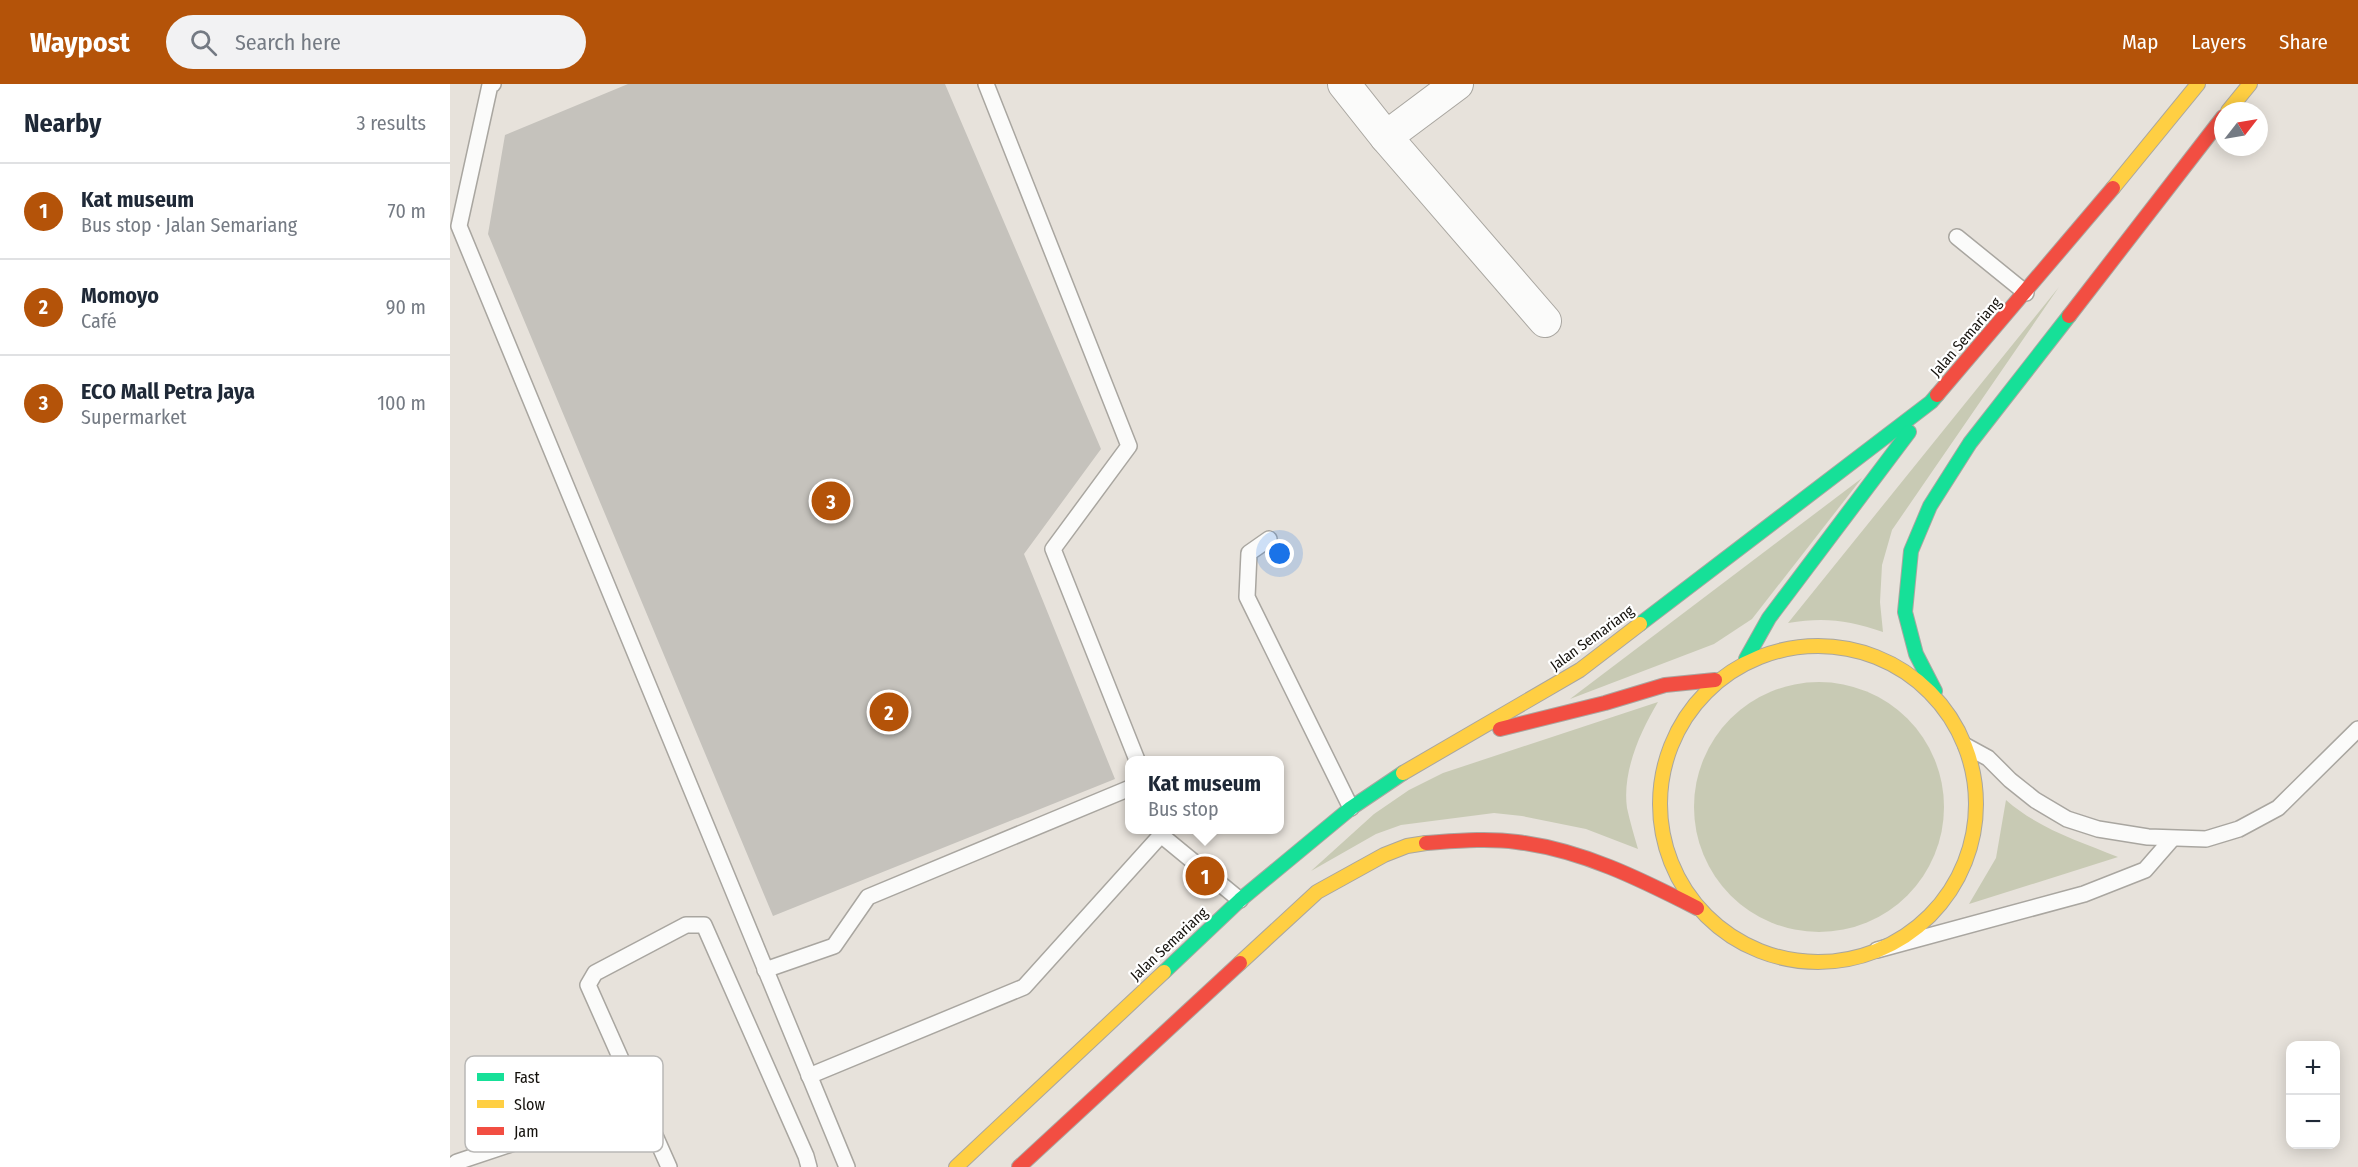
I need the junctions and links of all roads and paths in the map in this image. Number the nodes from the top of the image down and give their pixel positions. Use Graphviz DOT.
graph roads {
  1 [pos="493,84"];
  2 [pos="987,84"];
  3 [pos="1344,84"];
  4 [pos="1457,84"];
  5 [pos="2198,84"];
  6 [pos="2250,84"];
  7 [pos="2235,102"];
  8 [pos="2214,129"];
  9 [pos="1386,137"];
  10 [pos="1957,237"];
  11 [pos="2026,293"];
  12 [pos="1545,321"];
  13 [pos="1931,402"];
  14 [pos="1269,539"];
  15 [pos="1746,659"];
  16 [pos="1715,680"];
  17 [pos="1942,704"];
  18 [pos="2358,729"];
  19 [pos="1466,737"];
  20 [pos="1966,746"];
  21 [pos="1135,756"];
  22 [pos="1125,790"];
  23 [pos="1351,808"];
  24 [pos="1158,834"];
  25 [pos="1162,834"];
  26 [pos="2172,839"];
  27 [pos="1240,900"];
  28 [pos="1698,909"];
  29 [pos="1877,950"];
  30 [pos="765,970"];
  31 [pos="620,1056"];
  32 [pos="809,1076"];
  33 [pos="487,1152"];
  34 [pos="662,1152"];
  35 [pos="451,1167"];
  36 [pos="669,1167"];
  37 [pos="809,1167"];
  38 [pos="847,1167"];
  39 [pos="956,1167"];
  40 [pos="1019,1167"];
  1 -- 30 [label="lane"];
  2 -- 21 [label="lane"];
  3 -- 9 [label="street"];
  4 -- 9 [label="street"];
  5 -- 11 [label="main road, Jalan Semariang"];
  6 -- 7 [label="main road"];
  8 -- 17 [label="main road"];
  9 -- 12 [label="street"];
  10 -- 11 [label="lane"];
  11 -- 13 [label="main road, Jalan Semariang"];
  13 -- 15 [label="main road"];
  13 -- 19 [label="main road, Jalan Semariang"];
  14 -- 23 [label="lane"];
  15 -- 16 [label="main road"];
  15 -- 17 [label="main road"];
  16 -- 19 [label="main road"];
  16 -- 28 [label="main road"];
  17 -- 20 [label="main road"];
  18 -- 26 [label="lane"];
  19 -- 23 [label="main road, Jalan Semariang"];
  20 -- 26 [label="lane"];
  20 -- 29 [label="main road"];
  22 -- 30 [label="lane"];
  23 -- 27 [label="main road, Jalan Semariang"];
  24 -- 32 [label="lane"];
  25 -- 27 [label="lane"];
  26 -- 29 [label="lane"];
  27 -- 39 [label="main road, Jalan Semariang"];
  28 -- 29 [label="main road"];
  28 -- 40 [label="main road"];
  30 -- 32 [label="lane"];
  31 -- 37 [label="lane"];
  32 -- 38 [label="lane"];
  33 -- 35 [label="lane"];
  34 -- 36 [label="lane"];
}
